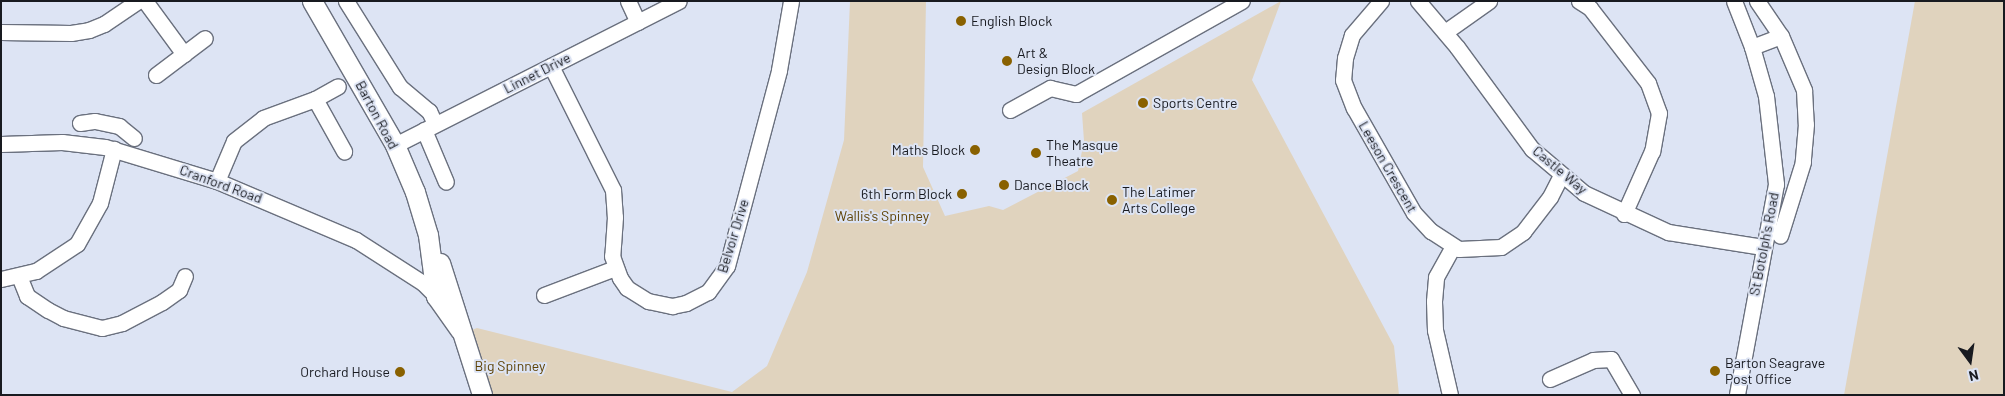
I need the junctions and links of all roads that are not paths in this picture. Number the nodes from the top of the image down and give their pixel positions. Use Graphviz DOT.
graph roads {
  1 [pos="138,1"];
  2 [pos="145,1"];
  3 [pos="312,1"];
  4 [pos="346,1"];
  5 [pos="628,1"];
  6 [pos="679,1"];
  7 [pos="791,1"];
  8 [pos="1242,1"];
  9 [pos="1380,1"];
  10 [pos="1418,1"];
  11 [pos="1489,1"];
  12 [pos="1579,1"];
  13 [pos="1734,1"];
  14 [pos="1756,1"];
  15 [pos="638,22"];
  16 [pos="1,32"];
  17 [pos="1445,32"];
  18 [pos="1781,36"];
  19 [pos="205,38"];
  20 [pos="1752,47"];
  21 [pos="184,54"];
  22 [pos="551,66"];
  23 [pos="156,74"];
  24 [pos="338,86"];
  25 [pos="315,99"];
  26 [pos="1010,110"];
  27 [pos="80,124"];
  28 [pos="109,124"];
  29 [pos="429,127"];
  30 [pos="134,138"];
  31 [pos="1,144"];
  32 [pos="395,145"];
  33 [pos="110,148"];
  34 [pos="344,151"];
  35 [pos="1561,175"];
  36 [pos="217,181"];
  37 [pos="446,182"];
  38 [pos="1776,184"];
  39 [pos="1796,187"];
  40 [pos="1624,214"];
  41 [pos="1780,236"];
  42 [pos="1453,246"];
  43 [pos="1762,247"];
  44 [pos="615,268"];
  45 [pos="19,276"];
  46 [pos="185,276"];
  47 [pos="1,278"];
  48 [pos="434,284"];
  49 [pos="544,295"];
  50 [pos="1550,379"];
  51 [pos="482,395"];
  52 [pos="1450,395"];
  53 [pos="1632,395"];
  54 [pos="1737,395"];
  1 -- 16 [label="street"];
  2 -- 21 [label="street"];
  3 -- 32 [label="main road, Barton Road"];
  4 -- 29 [label="street"];
  5 -- 15 [label="street"];
  6 -- 15 [label="street, Linnet Drive"];
  7 -- 44 [label="street, Belvoir Drive"];
  8 -- 26 [label="street"];
  9 -- 42 [label="street, Leeson Crescent"];
  10 -- 17 [label="street, Castle Way"];
  11 -- 17 [label="street"];
  12 -- 40 [label="street"];
  13 -- 20 [label="street, St Botolph's Road"];
  14 -- 18 [label="street"];
  15 -- 22 [label="street, Linnet Drive"];
  17 -- 35 [label="street, Castle Way"];
  18 -- 20 [label="street"];
  18 -- 39 [label="street"];
  19 -- 21 [label="street"];
  20 -- 38 [label="street, St Botolph's Road"];
  21 -- 23 [label="street"];
  22 -- 29 [label="street, Linnet Drive"];
  22 -- 44 [label="street, Belvoir Drive"];
  24 -- 25 [label="street"];
  25 -- 34 [label="street"];
  25 -- 36 [label="street"];
  27 -- 28 [label="street"];
  28 -- 30 [label="street"];
  28 -- 33 [label="street"];
  29 -- 32 [label="street, Linnet Drive"];
  29 -- 37 [label="street"];
  31 -- 33 [label="street, Cranford Road"];
  32 -- 48 [label="main road, Barton Road"];
  33 -- 36 [label="street, Cranford Road"];
  33 -- 45 [label="street"];
  35 -- 40 [label="street, Castle Way"];
  35 -- 42 [label="street, Leeson Crescent"];
  36 -- 48 [label="street, Cranford Road"];
  38 -- 39 [label="street"];
  38 -- 43 [label="street, St Botolph's Road"];
  39 -- 41 [label="street"];
  40 -- 43 [label="street, Castle Way"];
  42 -- 52 [label="street"];
  43 -- 54 [label="street, St Botolph's Road"];
  44 -- 49 [label="street"];
  45 -- 46 [label="street"];
  45 -- 47 [label="street"];
  48 -- 51 [label="main road, Barton Road"];
  50 -- 53 [label="street"];
}
